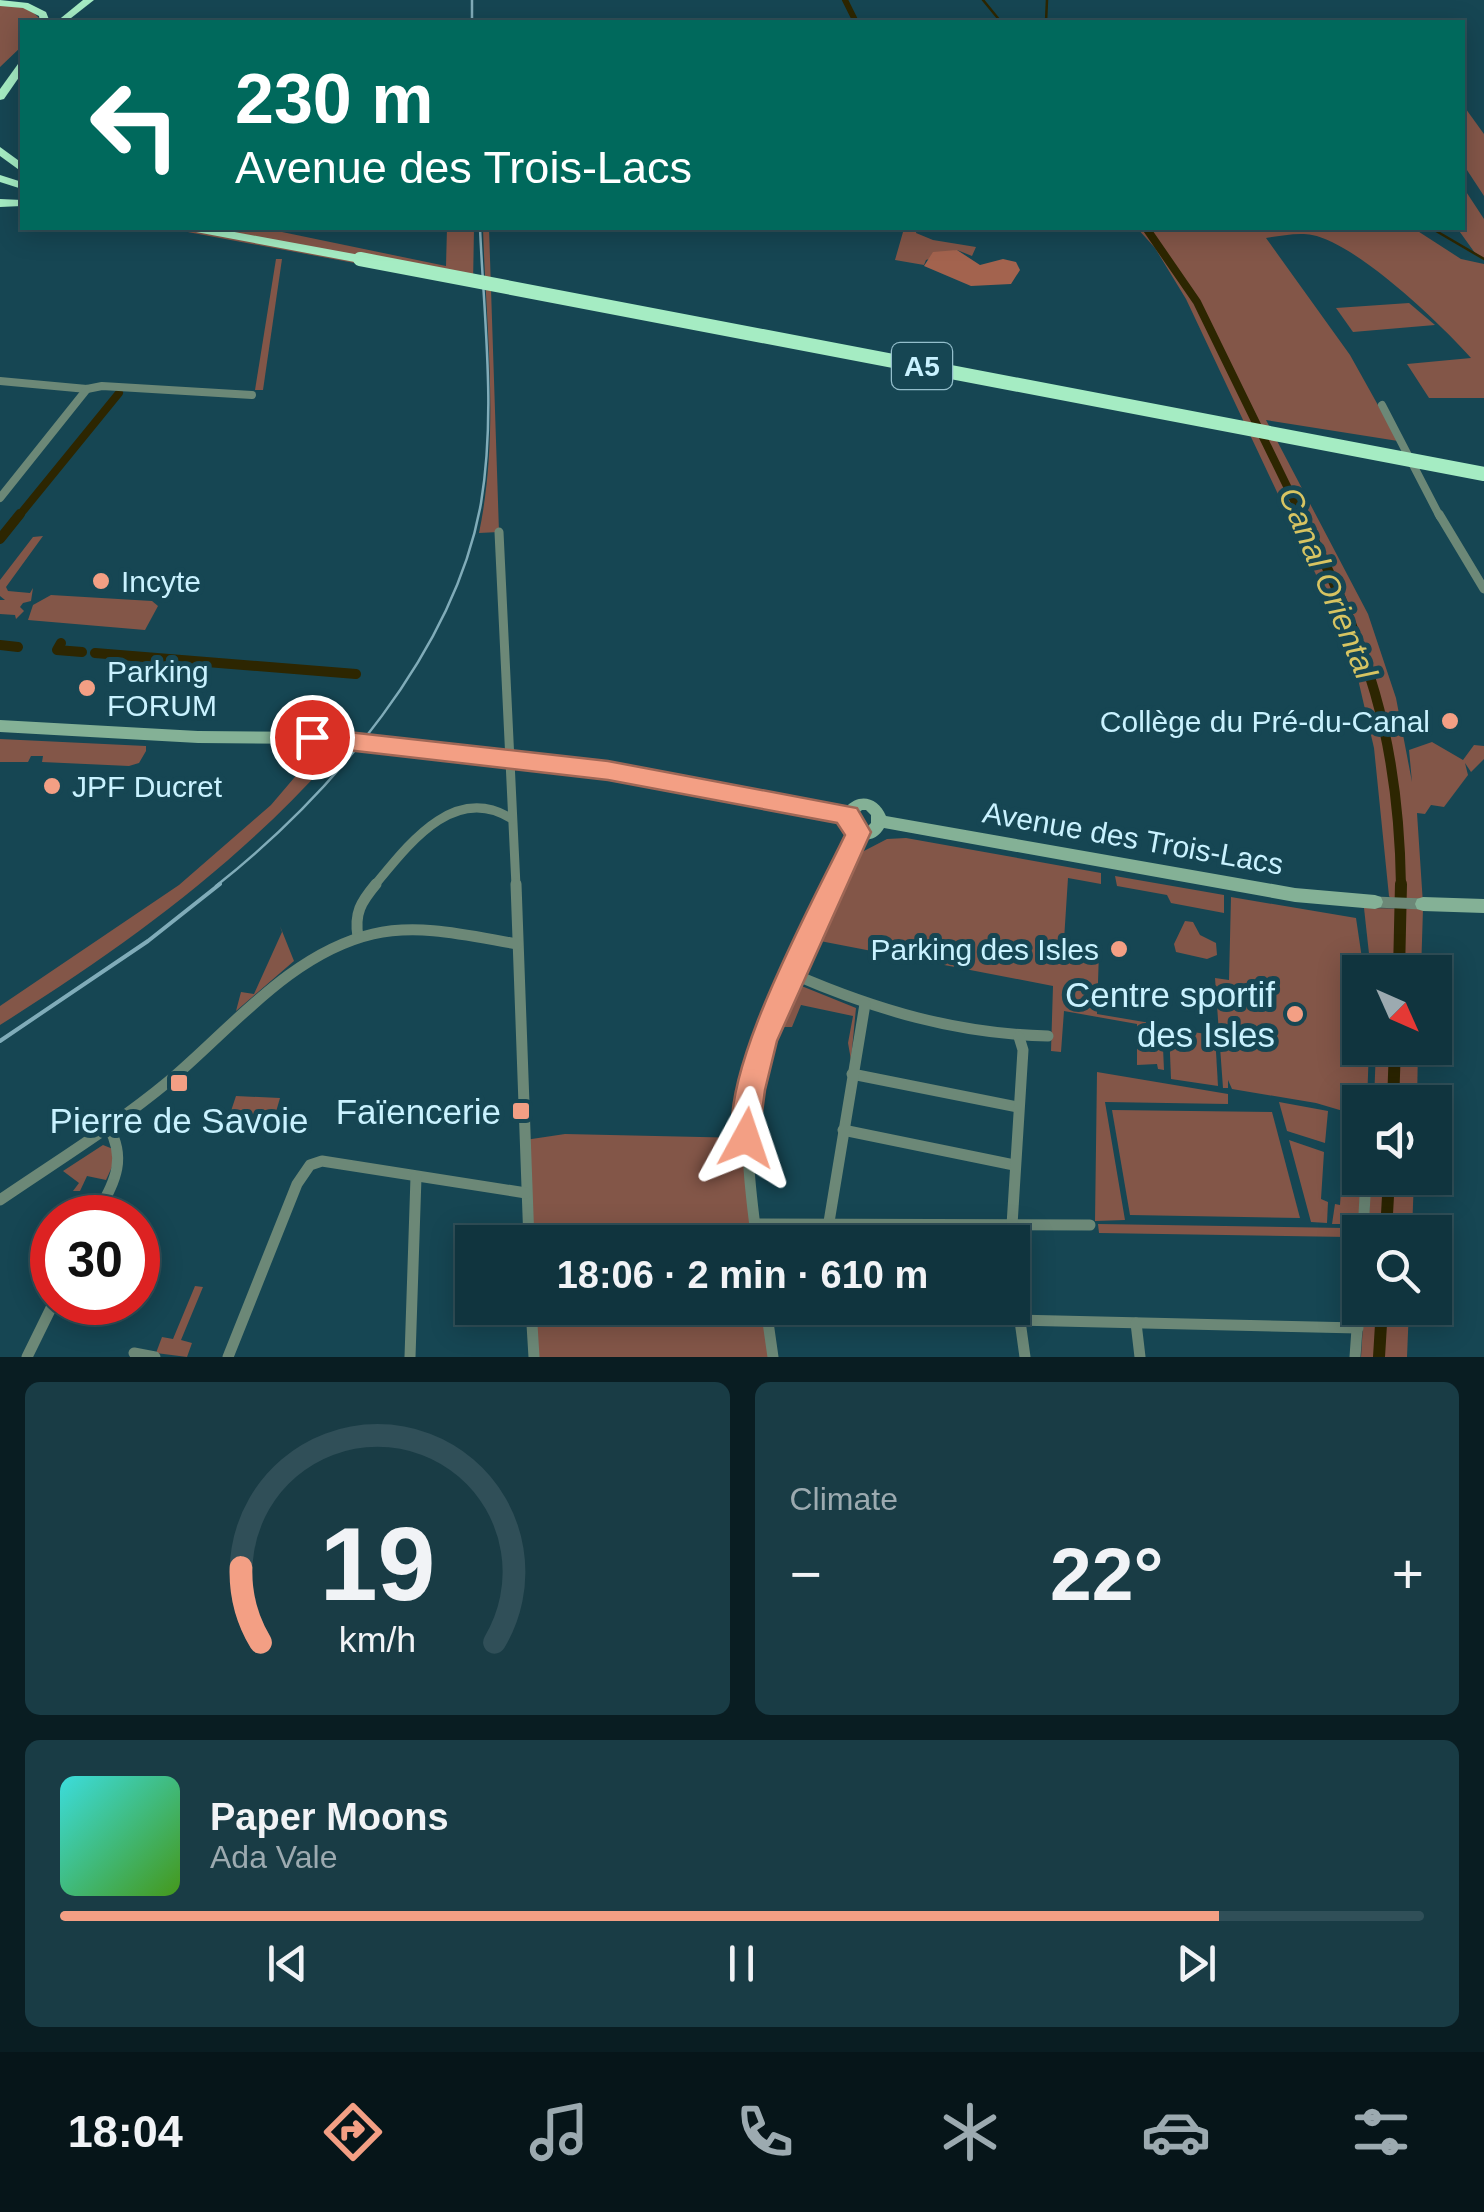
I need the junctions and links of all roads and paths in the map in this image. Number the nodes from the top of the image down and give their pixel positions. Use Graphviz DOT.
graph roads {
  1 [pos="89,0"];
  2 [pos="98,0"];
  3 [pos="0,3"];
  4 [pos="44,20"];
  5 [pos="64,20"];
  6 [pos="73,20"];
  7 [pos="20,66"];
  8 [pos="20,67"];
  9 [pos="0,83"];
  10 [pos="0,96"];
  11 [pos="0,150"];
  12 [pos="20,167"];
  13 [pos="207,230"];
  14 [pos="245,230"];
  15 [pos="0,380"];
  16 [pos="87,390"];
  17 [pos="252,395"];
  18 [pos="1382,405"];
  19 [pos="1484,470"];
  20 [pos="0,498"];
  21 [pos="499,532"];
  22 [pos="1484,589"];
  23 [pos="0,726"];
  24 [pos="510,760"];
  25 [pos="848,815"];
  26 [pos="512,819"];
  27 [pos="881,821"];
  28 [pos="859,832"];
  29 [pos="1375,902"];
  30 [pos="1423,904"];
  31 [pos="1484,906"];
  32 [pos="358,937"];
  33 [pos="516,944"];
  34 [pos="793,974"];
  35 [pos="865,1004"];
  36 [pos="1018,1036"];
  37 [pos="1048,1036"];
  38 [pos="852,1074"];
  39 [pos="1018,1107"];
  40 [pos="108,1126"];
  41 [pos="844,1130"];
  42 [pos="1014,1165"];
  43 [pos="416,1177"];
  44 [pos="526,1193"];
  45 [pos="105,1195"];
  46 [pos="0,1200"];
  47 [pos="829,1222"];
  48 [pos="755,1224"];
  49 [pos="1012,1224"];
  50 [pos="528,1225"];
  51 [pos="1090,1225"];
  52 [pos="1030,1321"];
  53 [pos="1136,1323"];
  54 [pos="43,1325"];
  55 [pos="533,1325"];
  56 [pos="769,1325"];
  57 [pos="1021,1325"];
  58 [pos="1358,1325"];
  59 [pos="1358,1328"];
  60 [pos="134,1353"];
  61 [pos="27,1357"];
  62 [pos="155,1357"];
  63 [pos="228,1357"];
  64 [pos="410,1357"];
  65 [pos="534,1357"];
  66 [pos="773,1357"];
  67 [pos="1025,1357"];
  68 [pos="1140,1357"];
  69 [pos="1356,1357"];
  1 -- 5 [label="highway"];
  2 -- 6 [label="highway"];
  3 -- 4 [label="highway"];
  7 -- 9 [label="highway"];
  8 -- 10 [label="highway"];
  11 -- 12 [label="highway"];
  13 -- 19 [label="highway, A5, bridge"];
  14 -- 19 [label="highway, A5, bridge"];
  15 -- 16 [label="street"];
  16 -- 17 [label="street"];
  16 -- 20 [label="street"];
  18 -- 22 [label="street"];
  21 -- 24 [label="street"];
  23 -- 24 [label="street"];
  24 -- 25 [label="street"];
  24 -- 26 [label="street"];
  25 -- 27 [label="street"];
  25 -- 28 [label="street"];
  26 -- 32 [label="street"];
  26 -- 33 [label="street"];
  27 -- 28 [label="street"];
  27 -- 29 [label="street, Avenue des Trois-Lacs"];
  28 -- 34 [label="street"];
  29 -- 30 [label="street"];
  30 -- 31 [label="street"];
  32 -- 33 [label="street"];
  32 -- 40 [label="street"];
  33 -- 44 [label="street"];
  34 -- 35 [label="street"];
  34 -- 48 [label="street"];
  35 -- 36 [label="street"];
  35 -- 38 [label="street"];
  36 -- 37 [label="street"];
  36 -- 39 [label="street"];
  38 -- 39 [label="street"];
  38 -- 41 [label="street"];
  39 -- 42 [label="street"];
  40 -- 45 [label="street"];
  40 -- 46 [label="street"];
  41 -- 42 [label="street"];
  41 -- 47 [label="street"];
  42 -- 49 [label="street"];
  43 -- 44 [label="street"];
  43 -- 63 [label="street"];
  43 -- 64 [label="street"];
  44 -- 50 [label="street"];
  47 -- 48 [label="street"];
  47 -- 49 [label="street"];
  49 -- 51 [label="street"];
  52 -- 53 [label="street"];
  53 -- 59 [label="street"];
  53 -- 68 [label="street"];
  54 -- 61 [label="street"];
  55 -- 65 [label="street"];
  56 -- 66 [label="street"];
  57 -- 67 [label="street"];
  58 -- 59 [label="street"];
  59 -- 69 [label="street"];
  60 -- 62 [label="street"];
}
